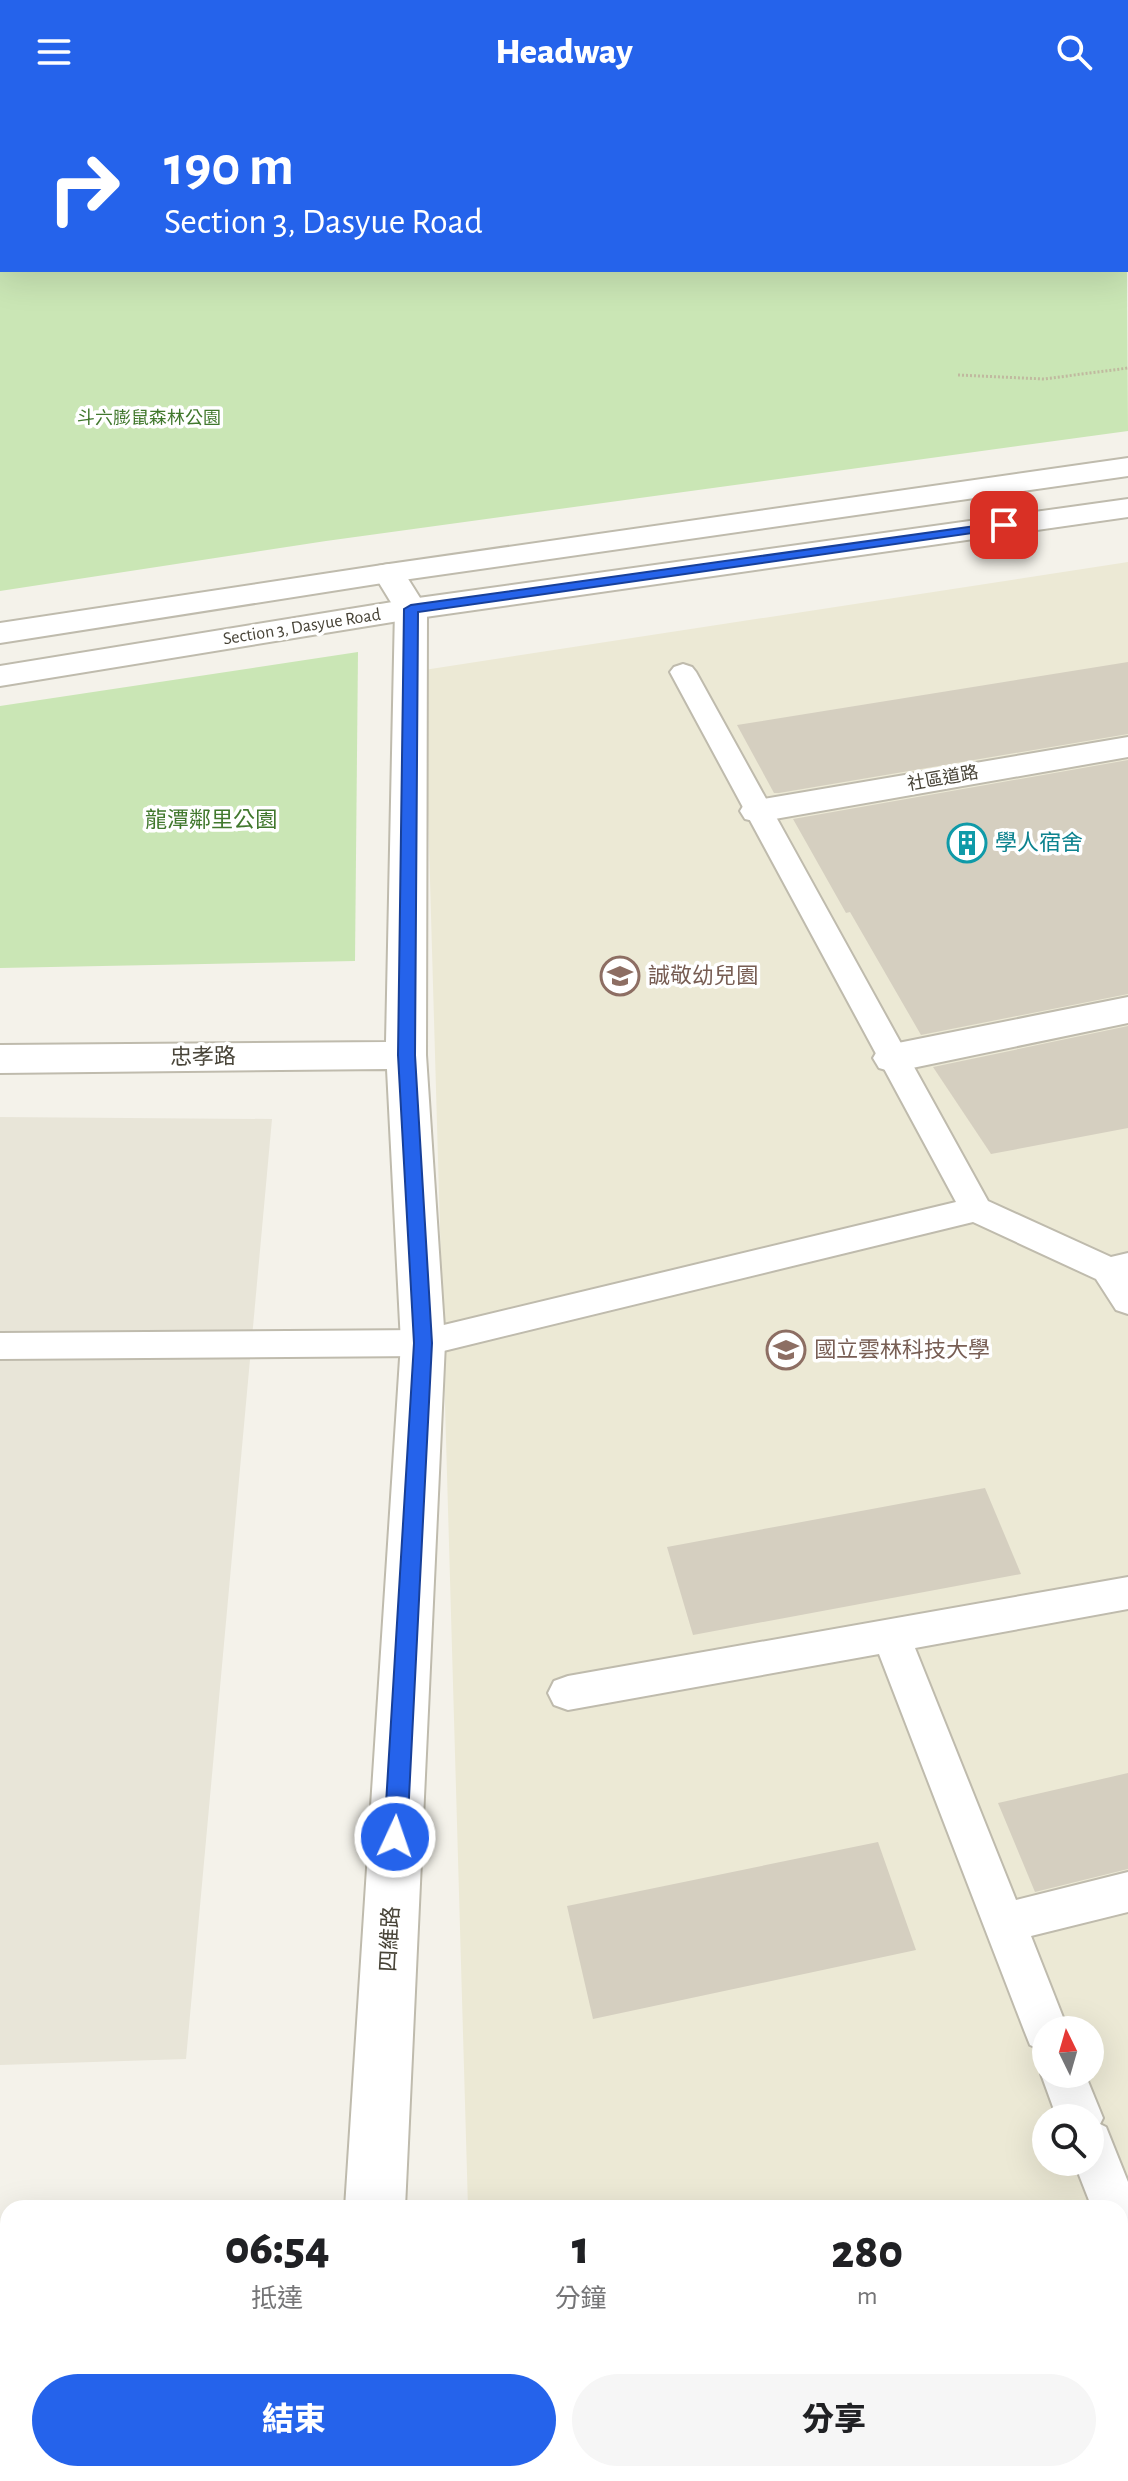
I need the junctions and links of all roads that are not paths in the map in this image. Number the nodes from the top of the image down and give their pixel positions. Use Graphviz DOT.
graph roads {
  1 [pos="1128,467"];
  2 [pos="1128,508"];
  3 [pos="400,591"];
  4 [pos="0,633"];
  5 [pos="683,672"];
  6 [pos="0,676"];
  7 [pos="1128,747"];
  8 [pos="758,811"];
  9 [pos="1128,1010"];
  10 [pos="406,1055"];
  11 [pos="893,1058"];
  12 [pos="0,1059"];
  13 [pos="976,1209"];
  14 [pos="1118,1268"];
  15 [pos="1128,1301"];
  16 [pos="423,1343"];
  17 [pos="0,1346"];
  18 [pos="1128,1593"];
  19 [pos="891,1635"];
  20 [pos="568,1693"];
  21 [pos="1128,1892"];
  22 [pos="1004,1923"];
  23 [pos="1041,2016"];
  24 [pos="1103,2176"];
  25 [pos="375,2200"];
  26 [pos="1112,2200"];
  1 -- 3 [label="street, Section 3, Dasyue Road"];
  2 -- 3 [label="street, Section 3, Dasyue Road"];
  3 -- 4 [label="street, Section 3, Dasyue Road"];
  3 -- 6 [label="street, Section 3, Dasyue Road"];
  3 -- 10 [label="street, 四維路"];
  5 -- 8 [label="lane"];
  7 -- 8 [label="street, 社區道路"];
  8 -- 11 [label="lane"];
  9 -- 11 [label="street"];
  10 -- 12 [label="street, 忠孝路"];
  10 -- 16 [label="street, 四維路"];
  11 -- 13 [label="lane"];
  13 -- 14 [label="lane"];
  13 -- 16 [label="lane"];
  14 -- 15 [label="lane"];
  16 -- 17 [label="lane"];
  16 -- 25 [label="street, 四維路"];
  18 -- 19 [label="lane"];
  19 -- 20 [label="lane"];
  19 -- 22 [label="lane"];
  21 -- 22 [label="lane"];
  22 -- 23 [label="lane"];
  24 -- 26 [label="lane"];
}
